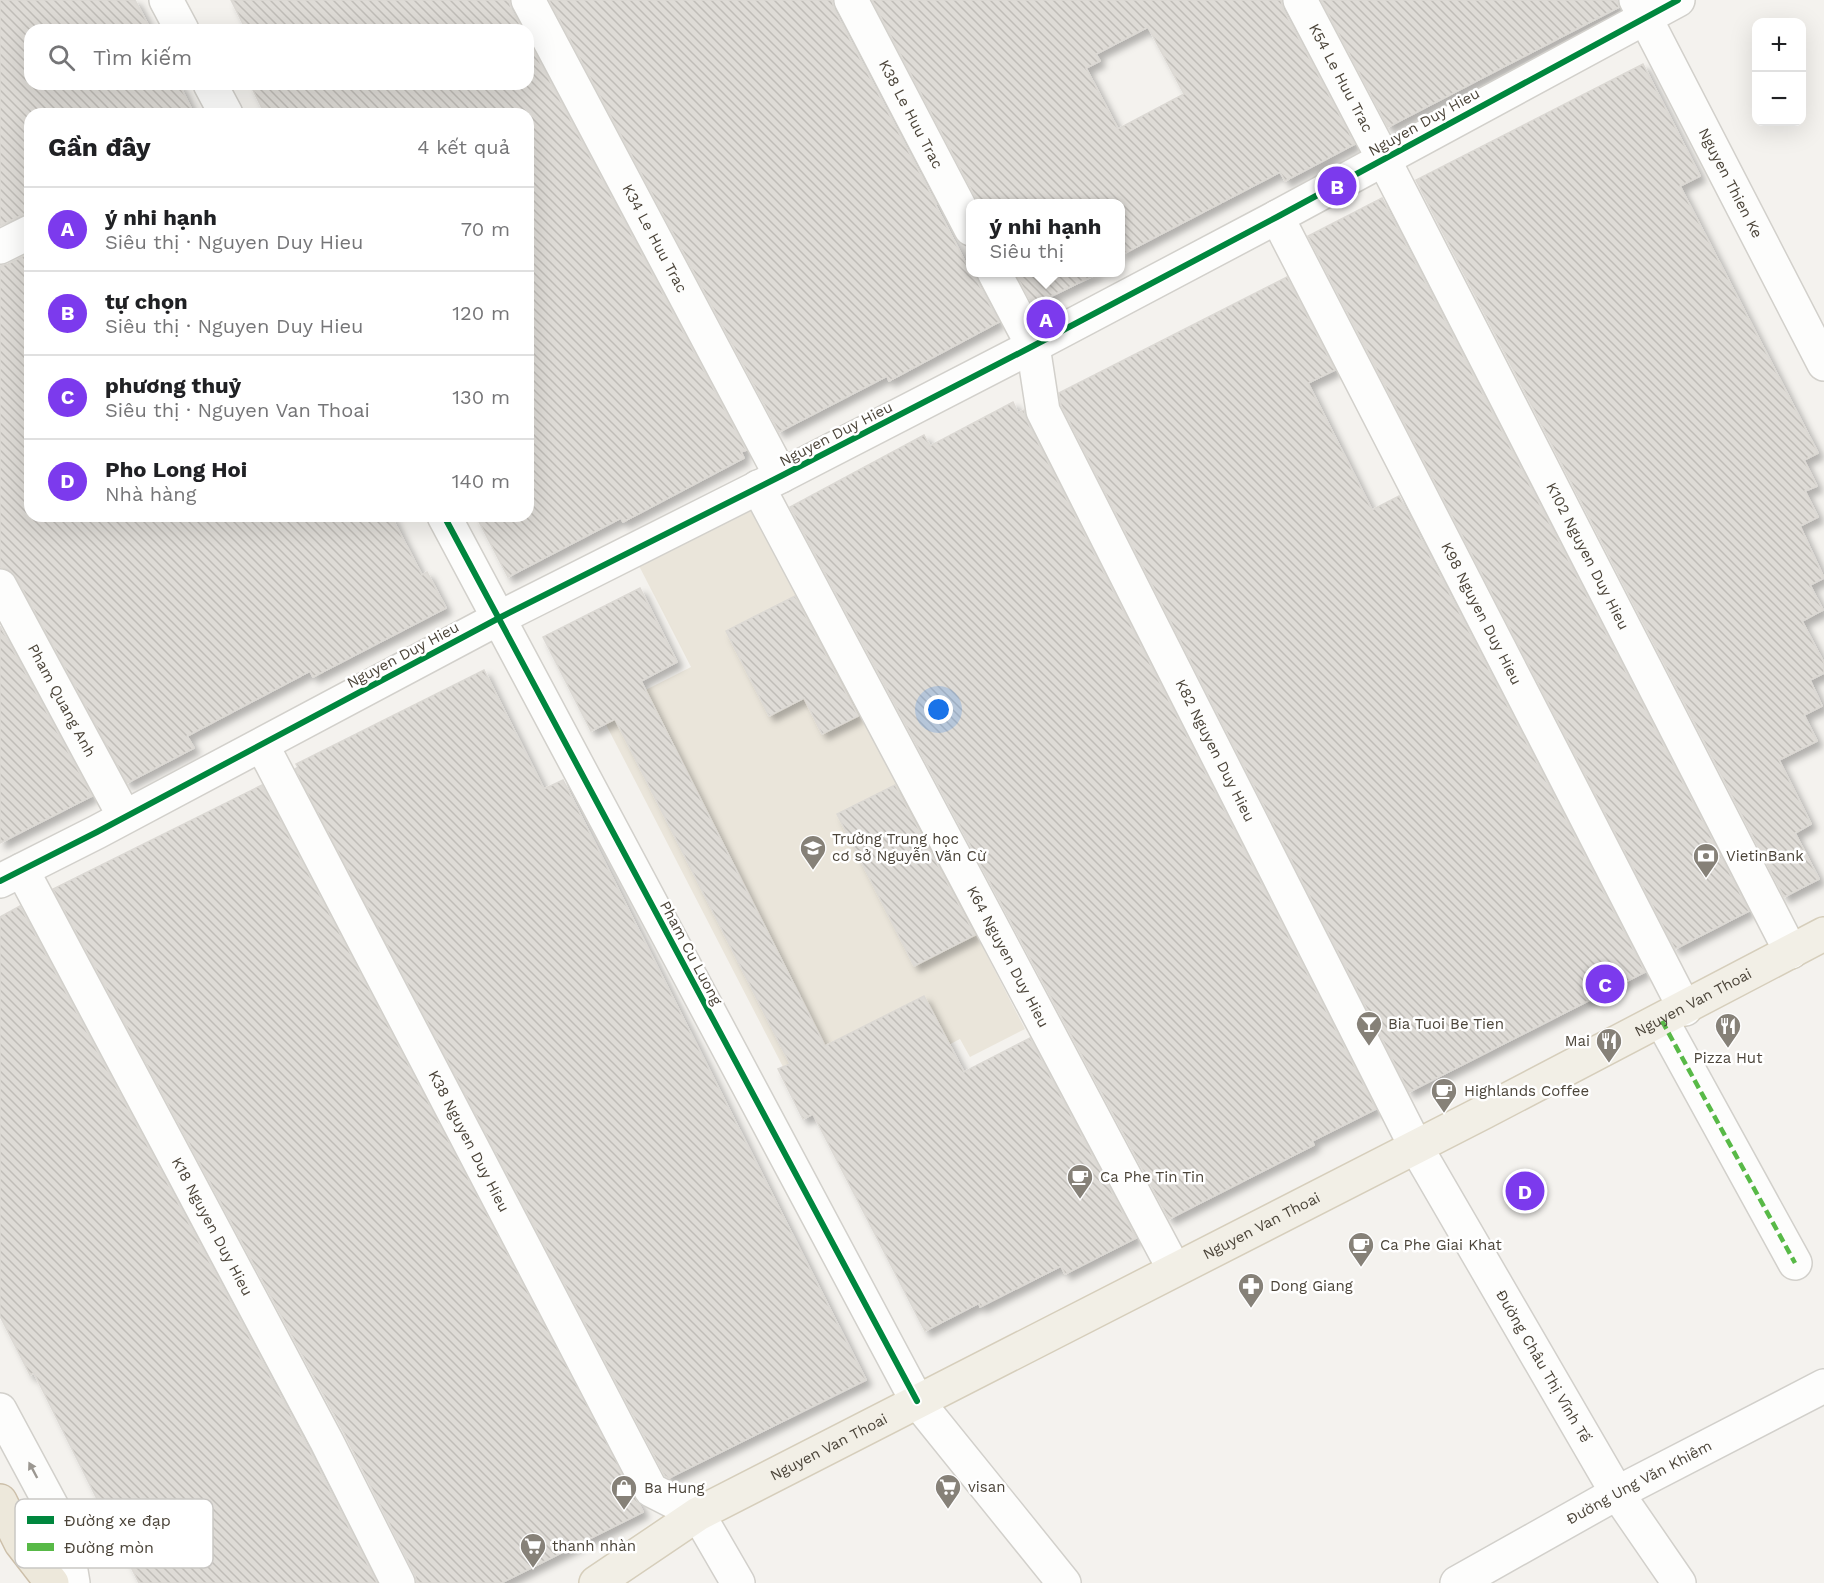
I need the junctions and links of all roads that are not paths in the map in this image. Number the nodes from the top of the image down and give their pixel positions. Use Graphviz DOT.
graph roads {
  1 [pos="166,0"];
  2 [pos="528,0"];
  3 [pos="851,0"];
  4 [pos="1300,0"];
  5 [pos="1678,0"];
  6 [pos="1641,8"];
  7 [pos="179,24"];
  8 [pos="213,90"];
  9 [pos="223,108"];
  10 [pos="1383,158"];
  11 [pos="1277,217"];
  12 [pos="966,219"];
  13 [pos="24,235"];
  14 [pos="0,247"];
  15 [pos="996,277"];
  16 [pos="1033,346"];
  17 [pos="1824,364"];
  18 [pos="770,481"];
  19 [pos="447,522"];
  20 [pos="0,586"];
  21 [pos="499,618"];
  22 [pos="262,745"];
  23 [pos="124,816"];
  24 [pos="11,875"];
  25 [pos="1824,934"];
  26 [pos="1791,952"];
  27 [pos="1674,1015"];
  28 [pos="1416,1147"];
  29 [pos="1795,1263"];
  30 [pos="1174,1269"];
  31 [pos="1824,1386"];
  32 [pos="917,1401"];
  33 [pos="0,1410"];
  34 [pos="1617,1493"];
  35 [pos="48,1499"];
  36 [pos="0,1501"];
  37 [pos="698,1514"];
  38 [pos="15,1531"];
  39 [pos="40,1568"];
  40 [pos="70,1568"];
  41 [pos="52,1583"];
  42 [pos="73,1583"];
  43 [pos="398,1583"];
  44 [pos="596,1583"];
  45 [pos="638,1583"];
  46 [pos="738,1583"];
  47 [pos="1064,1583"];
  48 [pos="1457,1583"];
  49 [pos="1679,1583"];
  1 -- 7 [label="street"];
  2 -- 18 [label="street, K34 Le Huu Trac"];
  3 -- 12 [label="street, K38 Le Huu Trac"];
  4 -- 10 [label="street, K54 Le Huu Trac"];
  5 -- 6 [label="street, Nguyen Duy Hieu"];
  6 -- 10 [label="street, Nguyen Duy Hieu"];
  6 -- 17 [label="street, Nguyen Thien Ke"];
  8 -- 9 [label="street"];
  10 -- 11 [label="street, Nguyen Duy Hieu"];
  10 -- 26 [label="street, K102 Nguyen Duy Hieu"];
  11 -- 16 [label="street, Nguyen Duy Hieu"];
  11 -- 27 [label="street, K98 Nguyen Duy Hieu"];
  13 -- 14 [label="street"];
  15 -- 16 [label="street"];
  16 -- 18 [label="street, Nguyen Duy Hieu"];
  16 -- 28 [label="street, K82 Nguyen Duy Hieu"];
  18 -- 21 [label="street, Nguyen Duy Hieu"];
  18 -- 30 [label="street, K64 Nguyen Duy Hieu"];
  19 -- 21 [label="street, Pham Cu Luong"];
  20 -- 23 [label="street, Pham Quang Anh"];
  21 -- 22 [label="street, Nguyen Duy Hieu"];
  21 -- 32 [label="street, Pham Cu Luong"];
  22 -- 23 [label="street, Nguyen Duy Hieu"];
  22 -- 37 [label="street, K38 Nguyen Duy Hieu"];
  23 -- 24 [label="street, Nguyen Duy Hieu"];
  24 -- 43 [label="street, K18 Nguyen Duy Hieu"];
  25 -- 26 [label="main road, Nguyen Van Thoai"];
  26 -- 27 [label="main road, Nguyen Van Thoai"];
  27 -- 28 [label="main road, Nguyen Van Thoai"];
  27 -- 29 [label="street, K98 Nguyen Duy Hieu"];
  28 -- 30 [label="main road, Nguyen Van Thoai"];
  28 -- 34 [label="street, Đường Châu Thị Vĩnh Tế"];
  30 -- 32 [label="main road, Nguyen Van Thoai"];
  31 -- 34 [label="street, Đường Ung Văn Khiêm"];
  32 -- 37 [label="main road, Nguyen Van Thoai"];
  32 -- 47 [label="street, Pham Cu Luong"];
  35 -- 33 [label="street, one-way"];
  34 -- 48 [label="street, Đường Ung Văn Khiêm"];
  34 -- 49 [label="street, Đường Châu Thị Vĩnh Tế"];
  36 -- 38 [label="highway"];
  37 -- 44 [label="main road"];
  37 -- 45 [label="main road"];
  37 -- 46 [label="street"];
  39 -- 41 [label="highway"];
  42 -- 40 [label="street, one-way"];
}
